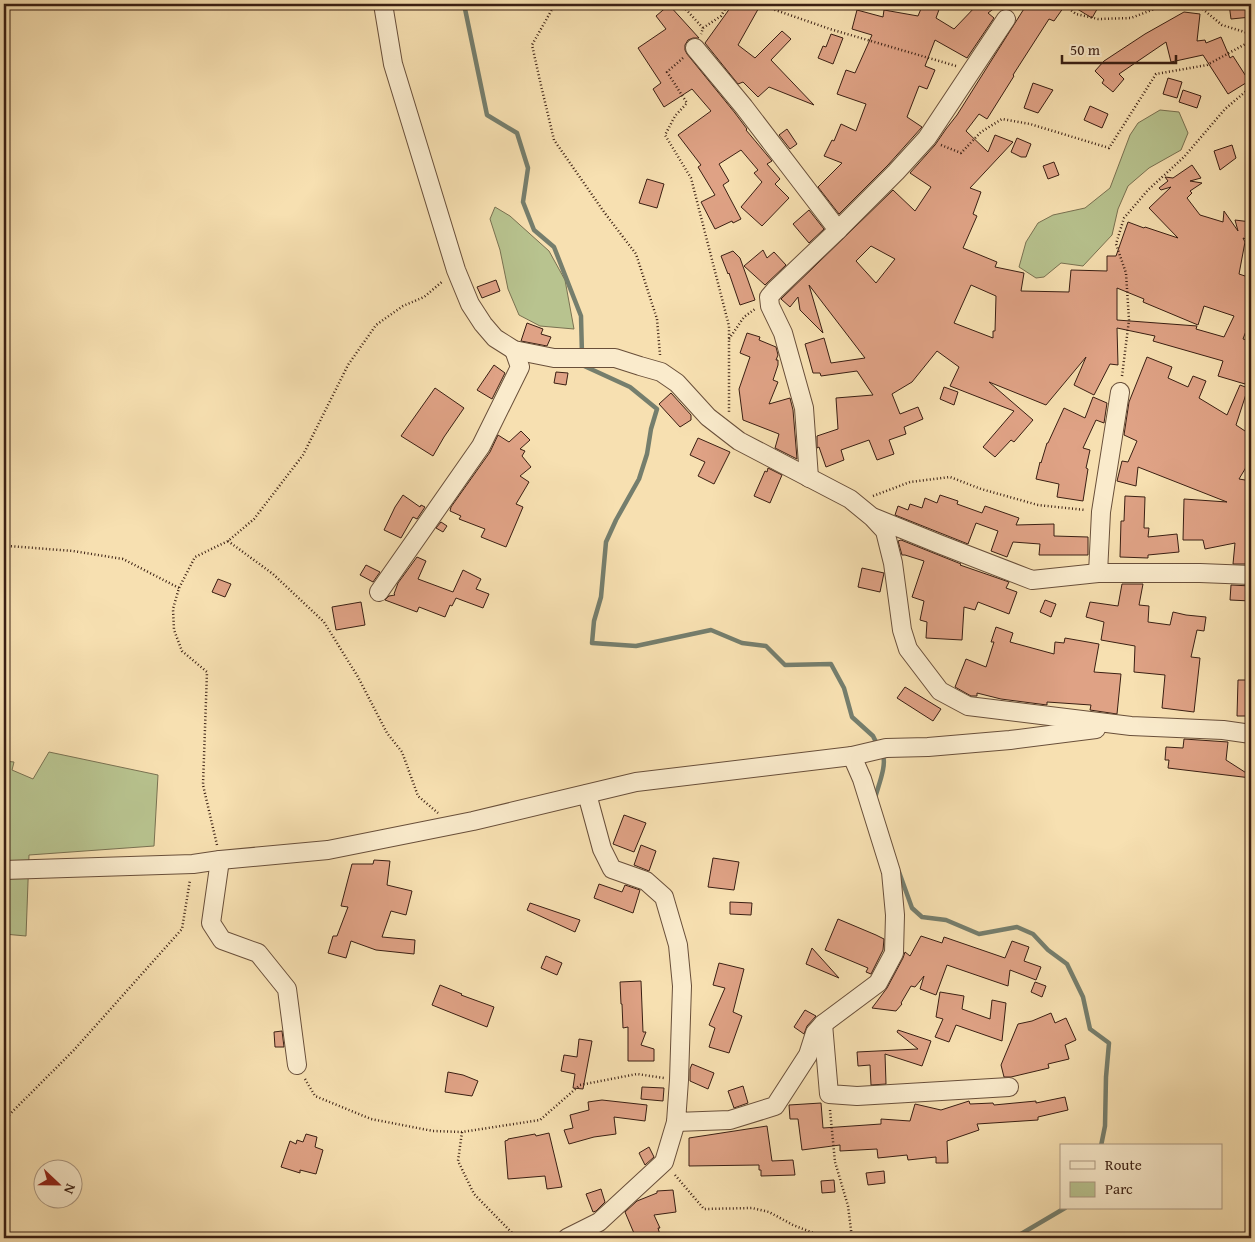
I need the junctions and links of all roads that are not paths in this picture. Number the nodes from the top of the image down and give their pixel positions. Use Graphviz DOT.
graph roads {
  1 [pos="383,4"];
  2 [pos="1006,19"];
  3 [pos="695,48"];
  4 [pos="838,230"];
  5 [pos="514,350"];
  6 [pos="1120,392"];
  7 [pos="809,478"];
  8 [pos="872,517"];
  9 [pos="1098,573"];
  10 [pos="1251,576"];
  11 [pos="379,592"];
  12 [pos="1131,726"];
  13 [pos="1251,734"];
  14 [pos="852,756"];
  15 [pos="587,794"];
  16 [pos="220,860"];
  17 [pos="4,870"];
  18 [pos="823,1024"];
  19 [pos="297,1065"];
  20 [pos="1009,1087"];
  21 [pos="676,1122"];
  22 [pos="567,1238"];
  1 -- 5 [label="street"];
  2 -- 4 [label="street"];
  3 -- 4 [label="street"];
  4 -- 7 [label="street"];
  5 -- 7 [label="street"];
  5 -- 11 [label="street"];
  6 -- 9 [label="street"];
  7 -- 8 [label="street"];
  8 -- 9 [label="street"];
  8 -- 12 [label="street"];
  9 -- 10 [label="street"];
  12 -- 13 [label="street"];
  12 -- 14 [label="street"];
  14 -- 15 [label="street"];
  14 -- 18 [label="street"];
  15 -- 16 [label="street"];
  15 -- 21 [label="street"];
  16 -- 17 [label="street"];
  16 -- 19 [label="street"];
  18 -- 20 [label="street"];
  18 -- 21 [label="street"];
  21 -- 22 [label="street"];
}
